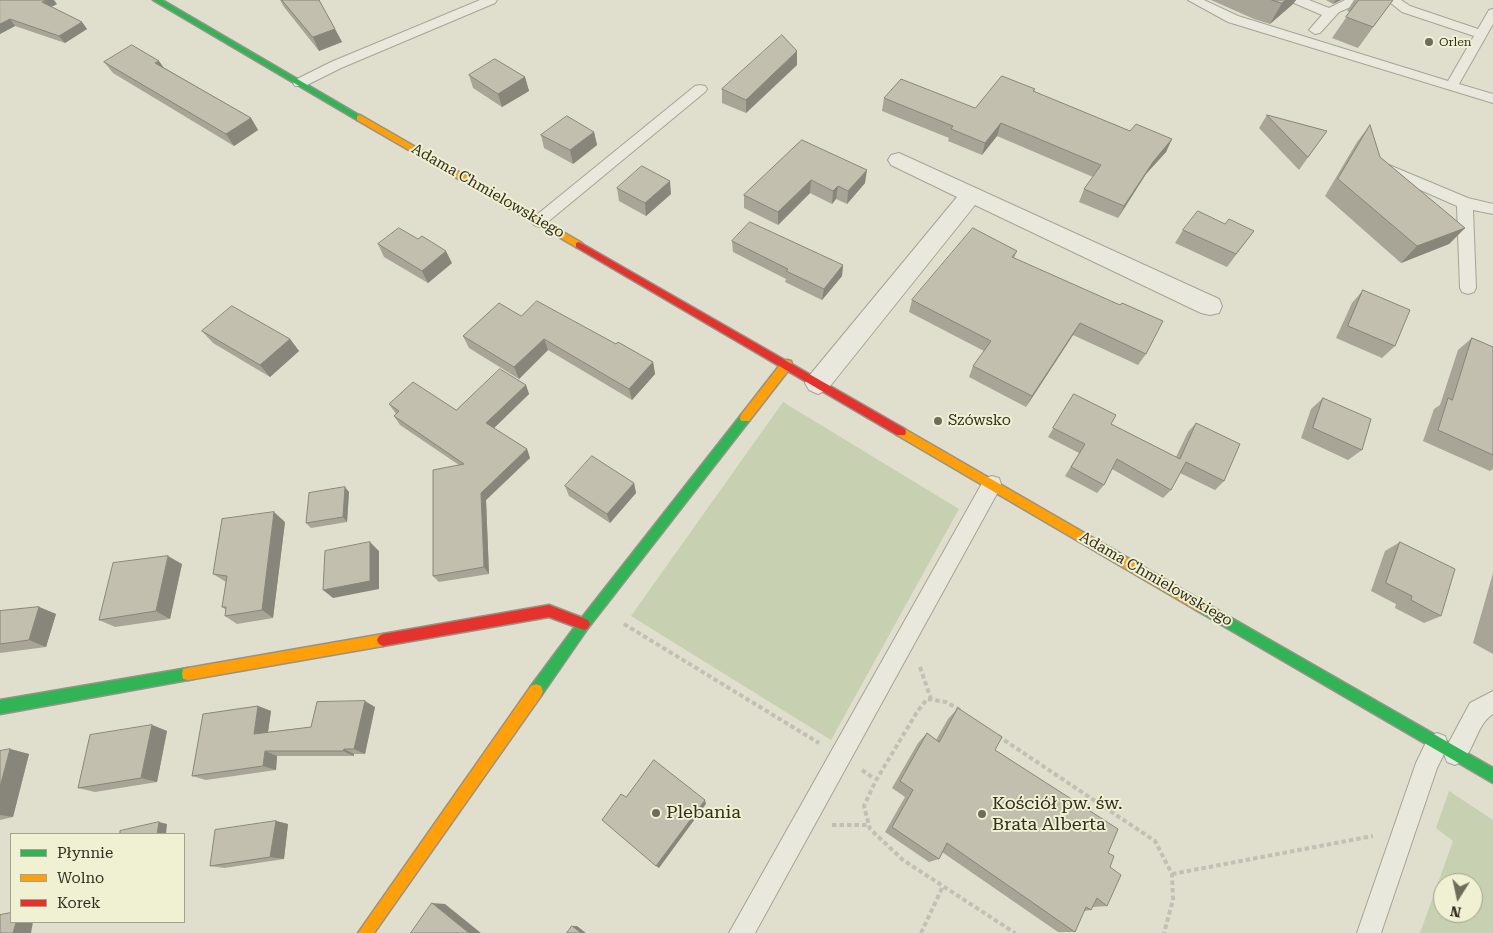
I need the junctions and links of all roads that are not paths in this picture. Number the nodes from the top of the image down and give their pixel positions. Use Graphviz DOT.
graph roads {
  1 [pos="157,0"];
  2 [pos="491,0"];
  3 [pos="1194,0"];
  4 [pos="1298,0"];
  5 [pos="1356,0"];
  6 [pos="1393,0"];
  7 [pos="1331,14"];
  8 [pos="1492,16"];
  9 [pos="1315,30"];
  10 [pos="1481,34"];
  11 [pos="300,83"];
  12 [pos="1452,85"];
  13 [pos="700,89"];
  14 [pos="1493,99"];
  15 [pos="899,160"];
  16 [pos="1389,170"];
  17 [pos="972,194"];
  18 [pos="1465,203"];
  19 [pos="1493,209"];
  20 [pos="539,220"];
  21 [pos="1468,288"];
  22 [pos="1210,306"];
  23 [pos="786,364"];
  24 [pos="818,383"];
  25 [pos="992,484"];
  26 [pos="584,624"];
  27 [pos="1493,702"];
  28 [pos="0,707"];
  29 [pos="1446,749"];
  30 [pos="1493,776"];
  31 [pos="365,933"];
  32 [pos="741,933"];
  33 [pos="1369,933"];
  1 -- 11 [label="street, Adama Chmielowskiego"];
  2 -- 11 [label="lane"];
  3 -- 12 [label="lane"];
  4 -- 7 [label="lane"];
  5 -- 7 [label="lane"];
  6 -- 10 [label="lane"];
  7 -- 9 [label="lane"];
  8 -- 10 [label="lane"];
  10 -- 12 [label="lane"];
  11 -- 20 [label="street, Adama Chmielowskiego"];
  12 -- 14 [label="lane"];
  13 -- 20 [label="lane"];
  15 -- 17 [label="street"];
  16 -- 18 [label="lane"];
  17 -- 22 [label="street"];
  17 -- 24 [label="street"];
  18 -- 19 [label="lane"];
  18 -- 21 [label="lane"];
  20 -- 23 [label="street, Adama Chmielowskiego"];
  23 -- 24 [label="street, Adama Chmielowskiego"];
  23 -- 26 [label="street"];
  24 -- 25 [label="street, Adama Chmielowskiego"];
  25 -- 29 [label="street, Adama Chmielowskiego"];
  25 -- 32 [label="lane"];
  26 -- 28 [label="street"];
  26 -- 31 [label="street"];
  27 -- 29 [label="lane"];
  29 -- 30 [label="street, Adama Chmielowskiego"];
  29 -- 33 [label="lane"];
}
